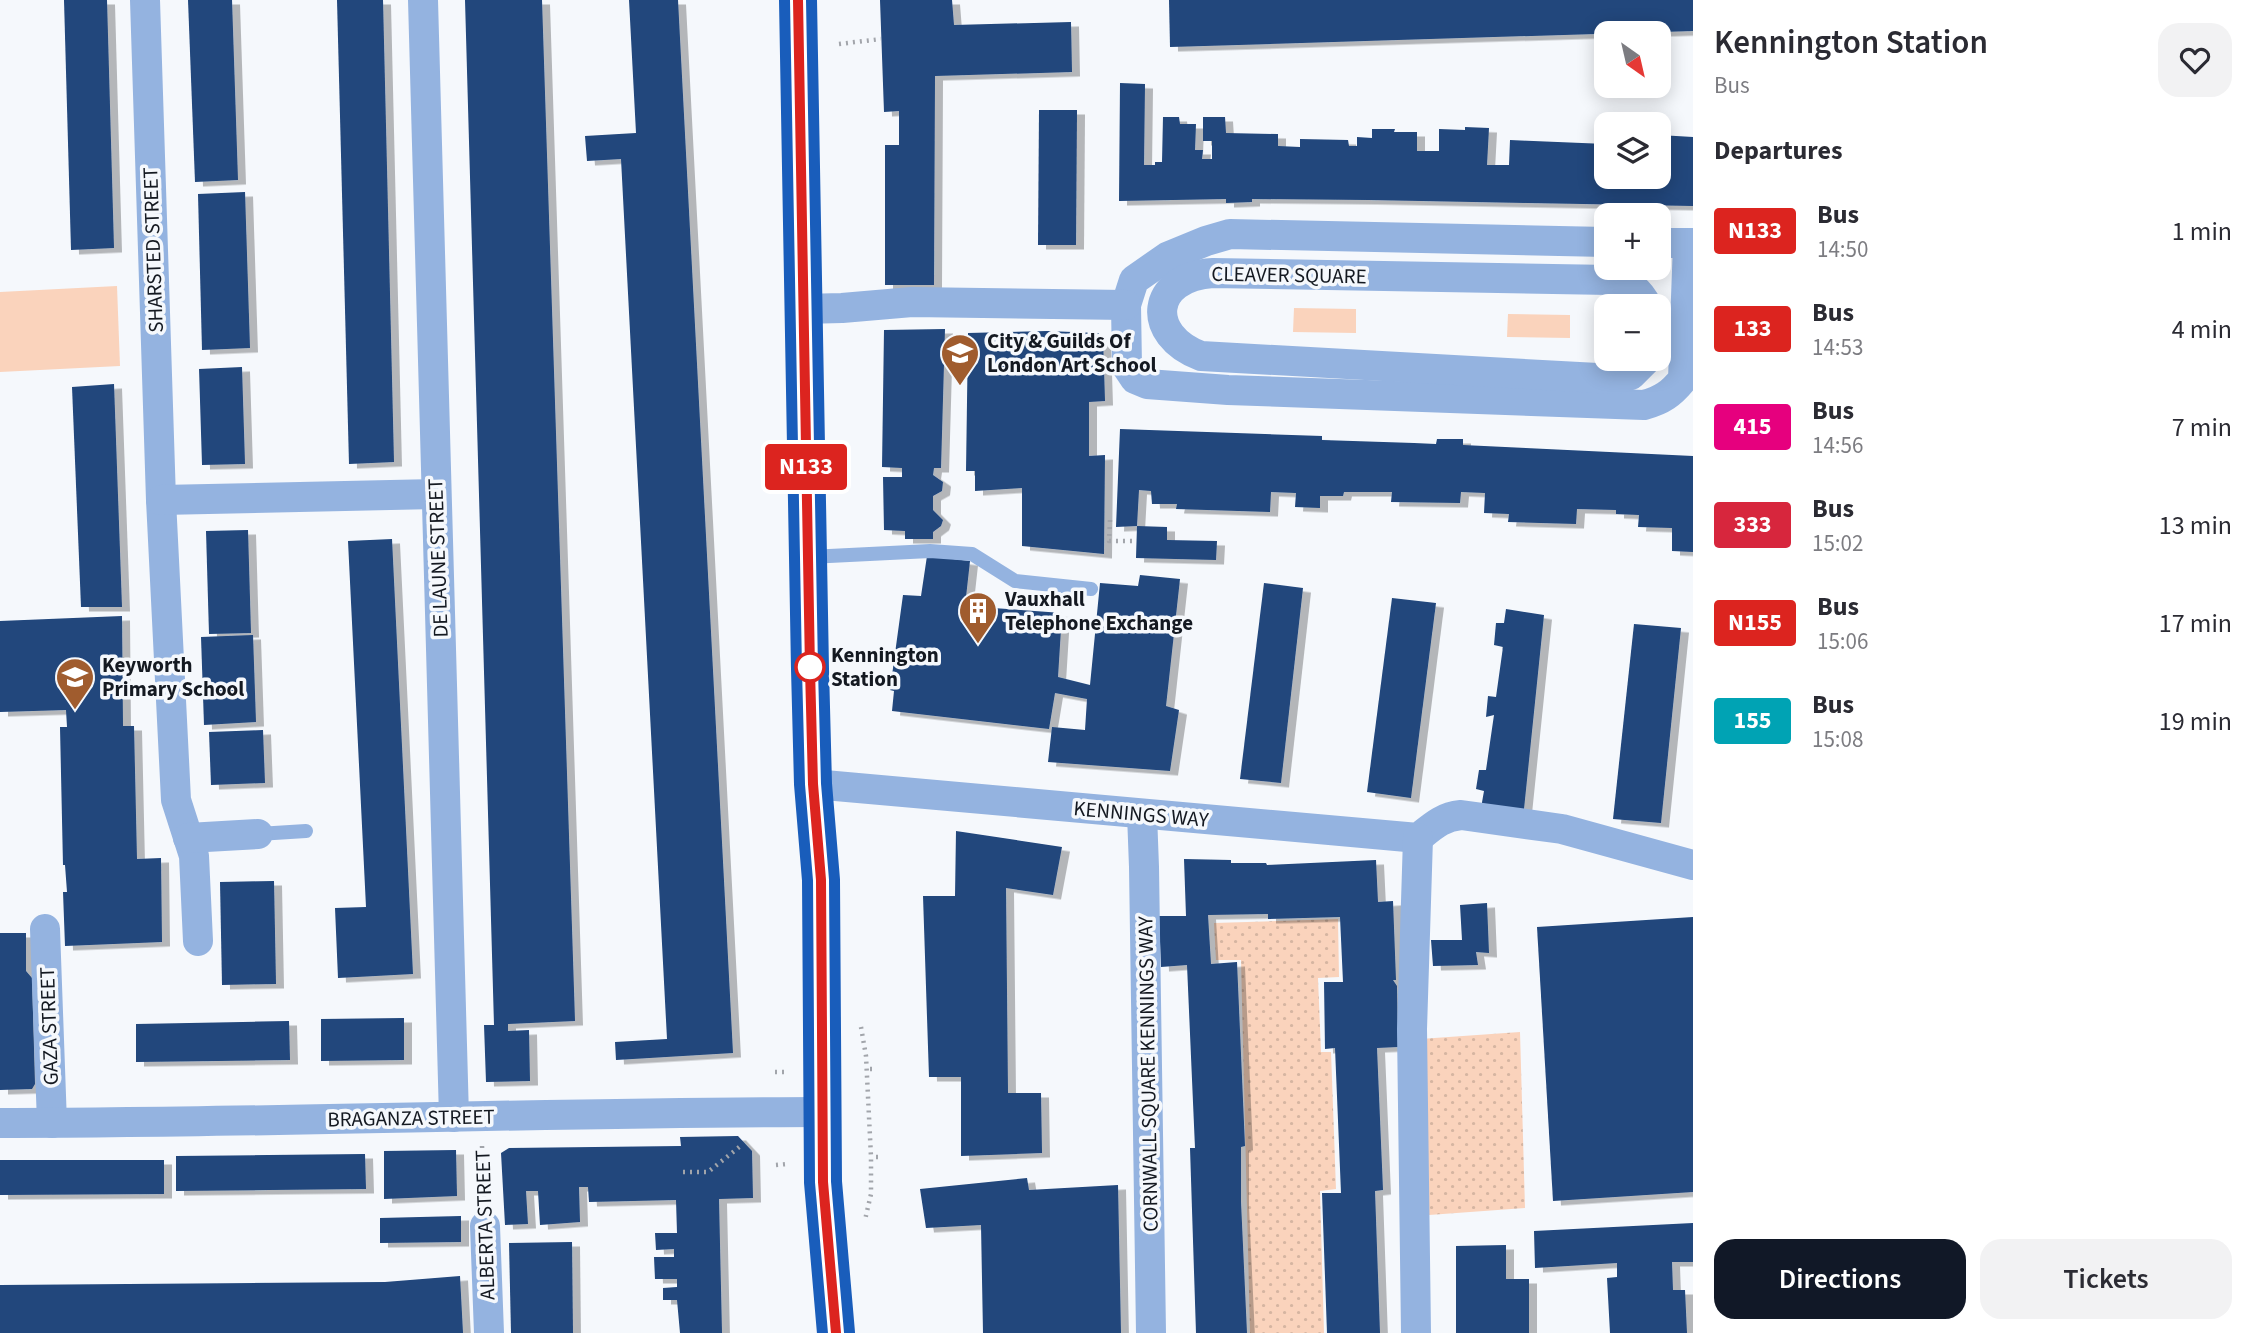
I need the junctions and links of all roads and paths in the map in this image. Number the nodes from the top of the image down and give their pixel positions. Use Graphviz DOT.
graph roads {
  1 [pos="145,0"];
  2 [pos="423,0"];
  3 [pos="798,0"];
  4 [pos="881,39"];
  5 [pos="839,44"];
  6 [pos="1594,242"];
  7 [pos="1680,243"];
  8 [pos="1638,294"];
  9 [pos="1126,305"];
  10 [pos="803,309"];
  11 [pos="1635,371"];
  12 [pos="436,494"];
  13 [pos="161,500"];
  14 [pos="1110,520"];
  15 [pos="1136,541"];
  16 [pos="807,558"];
  17 [pos="1091,589"];
  18 [pos="813,784"];
  19 [pos="1142,814"];
  20 [pos="306,831"];
  21 [pos="258,834"];
  22 [pos="188,838"];
  23 [pos="1419,838"];
  24 [pos="1693,864"];
  25 [pos="45,929"];
  26 [pos="198,941"];
  27 [pos="775,1072"];
  28 [pos="784,1072"];
  29 [pos="772,1112"];
  30 [pos="823,1112"];
  31 [pos="467,1117"];
  32 [pos="0,1123"];
  33 [pos="52,1123"];
  34 [pos="787,1164"];
  35 [pos="776,1165"];
  36 [pos="683,1172"];
  37 [pos="485,1226"];
  38 [pos="489,1333"];
  39 [pos="836,1333"];
  40 [pos="1152,1333"];
  41 [pos="1416,1333"];
  1 -- 13 [label="street, SHARSTED STREET"];
  2 -- 12 [label="street, DE LAUNE STREET"];
  3 -- 10 [label="highway"];
  4 -- 5 [label="path"];
  6 -- 9 [label="street, CLEAVER SQUARE"];
  7 -- 9 [label="street, CLEAVER SQUARE"];
  8 -- 11 [label="street, CLEAVER SQUARE"];
  9 -- 10 [label="street"];
  10 -- 16 [label="highway"];
  12 -- 13 [label="street"];
  12 -- 31 [label="street, DE LAUNE STREET"];
  13 -- 22 [label="street, SHARSTED STREET"];
  14 -- 15 [label="path"];
  16 -- 17 [label="lane"];
  16 -- 18 [label="highway"];
  18 -- 19 [label="street, KENNINGS WAY"];
  18 -- 30 [label="highway"];
  19 -- 23 [label="street, KENNINGS WAY"];
  19 -- 40 [label="street, CORNWALL SQUARE KENNINGS WAY"];
  20 -- 21 [label="lane"];
  21 -- 22 [label="street"];
  22 -- 26 [label="street, SHARSTED STREET"];
  23 -- 24 [label="street"];
  23 -- 41 [label="street"];
  25 -- 33 [label="street, GAZA STREET"];
  27 -- 28 [label="path"];
  29 -- 30 [label="street, BRAGANZA STREET"];
  29 -- 31 [label="street, BRAGANZA STREET"];
  29 -- 36 [label="path"];
  30 -- 39 [label="highway"];
  31 -- 33 [label="street, BRAGANZA STREET"];
  31 -- 37 [label="path, ALBERTA STREET"];
  32 -- 33 [label="street, BRAGANZA STREET"];
  34 -- 35 [label="path"];
  37 -- 38 [label="street, ALBERTA STREET"];
}
